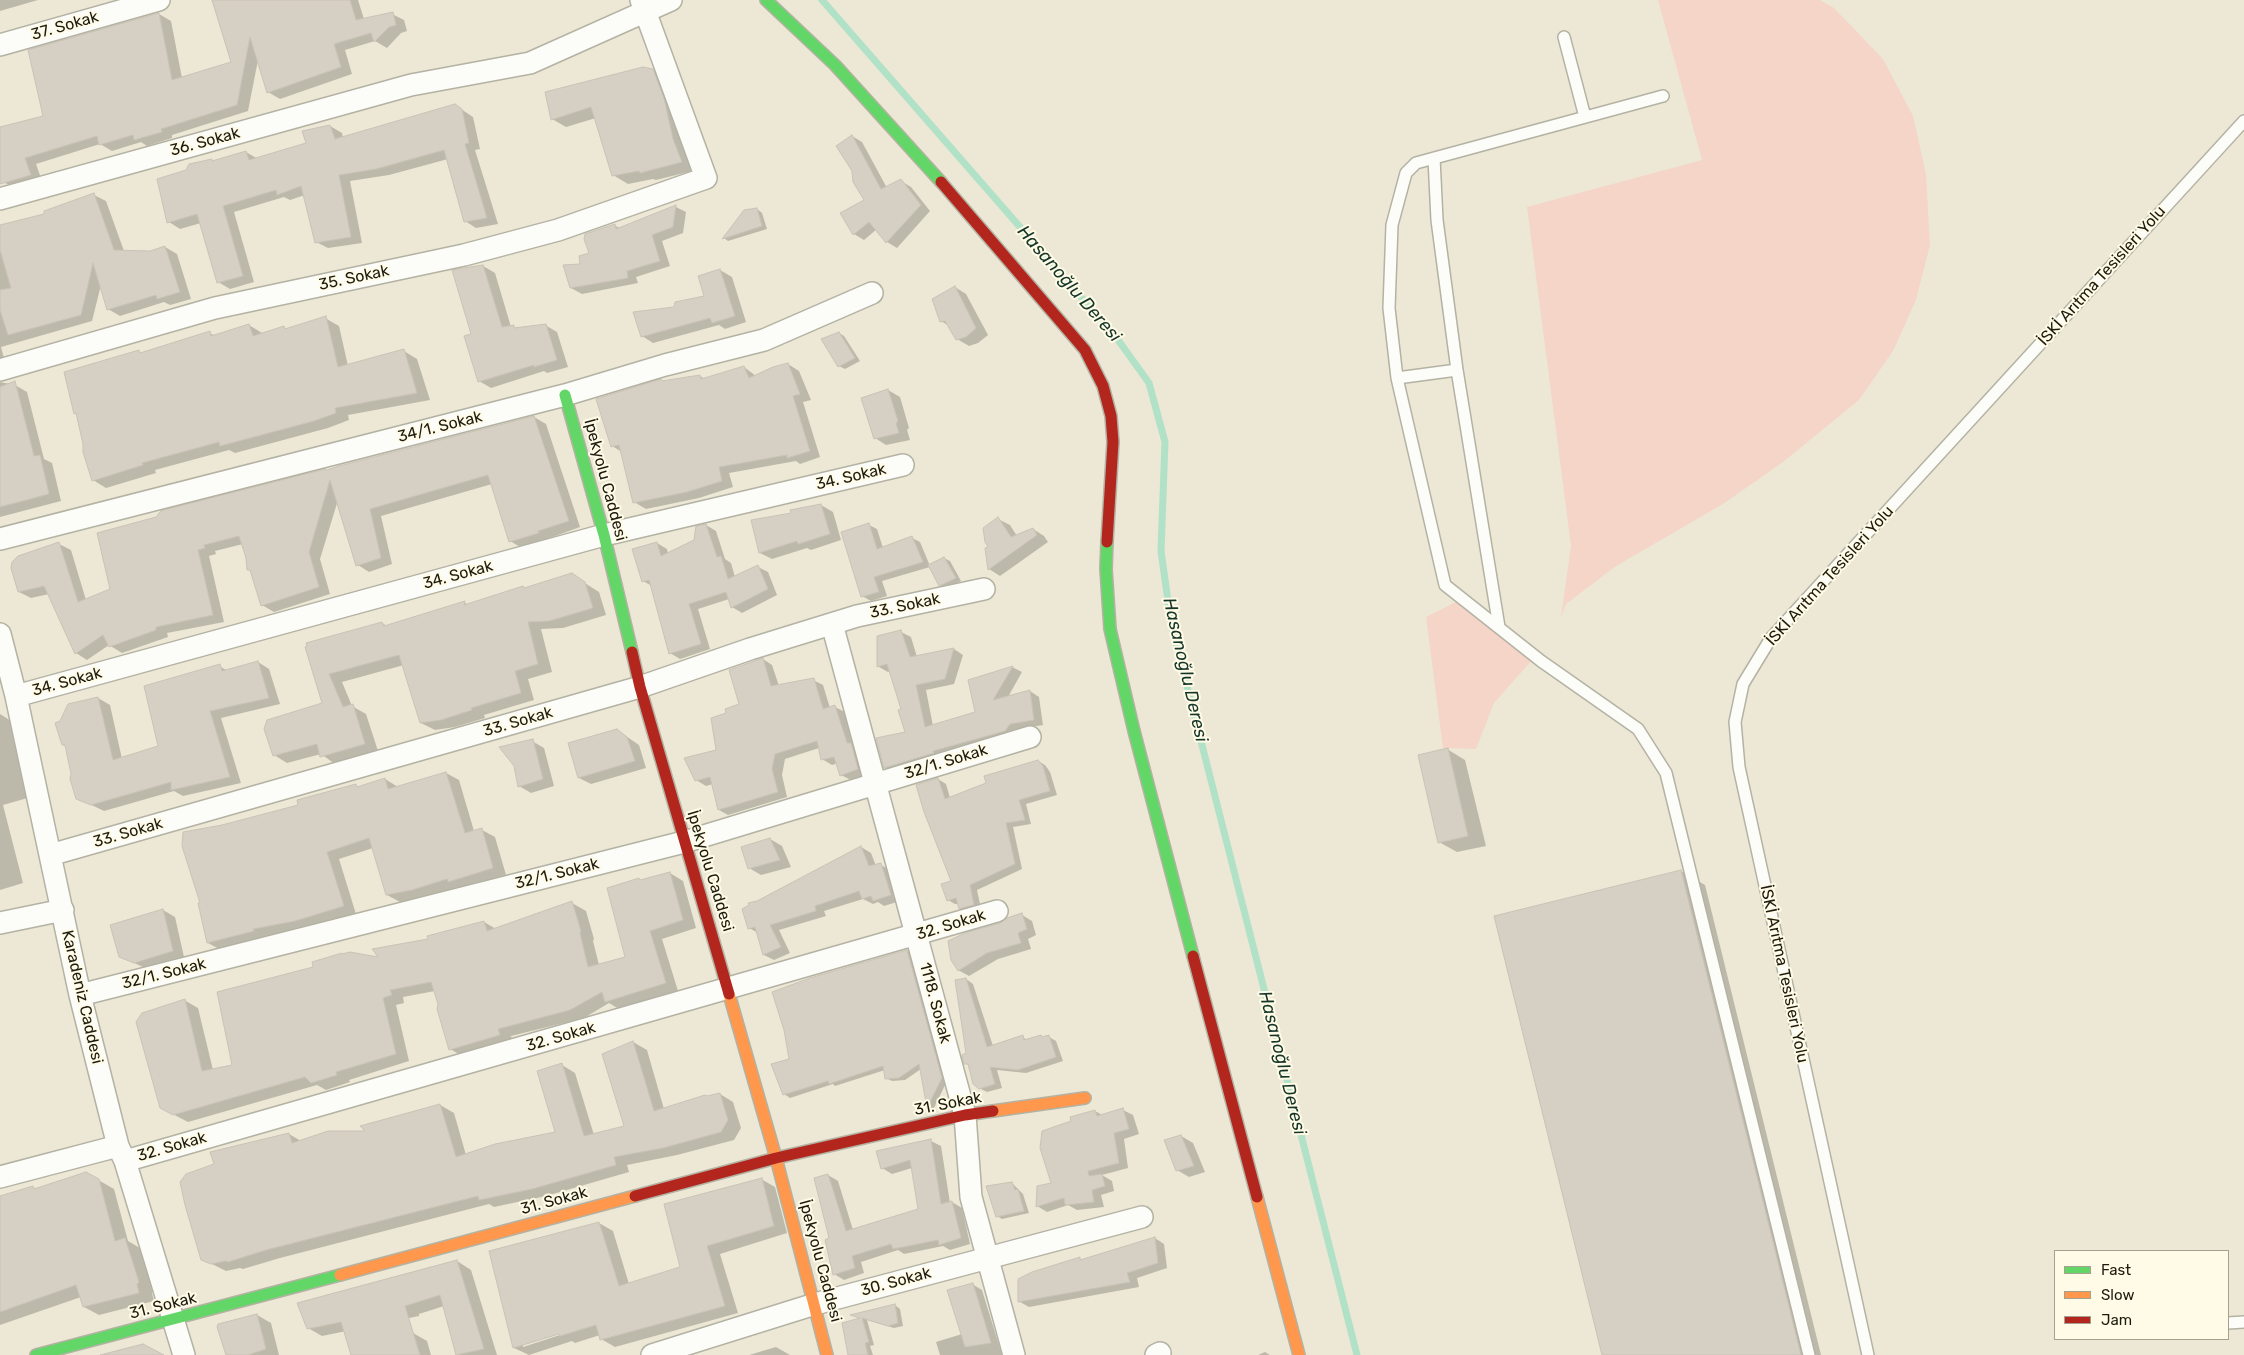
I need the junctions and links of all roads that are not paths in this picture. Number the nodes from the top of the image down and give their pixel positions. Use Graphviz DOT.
graph roads {
  1 [pos="159,0"];
  2 [pos="671,0"];
  3 [pos="766,0"];
  4 [pos="642,6"];
  5 [pos="1564,36"];
  6 [pos="0,45"];
  7 [pos="1663,96"];
  8 [pos="1585,117"];
  9 [pos="2244,121"];
  10 [pos="1434,158"];
  11 [pos="0,199"];
  12 [pos="872,292"];
  13 [pos="0,370"];
  14 [pos="1456,370"];
  15 [pos="1397,378"];
  16 [pos="565,396"];
  17 [pos="903,465"];
  18 [pos="604,535"];
  19 [pos="0,538"];
  20 [pos="984,589"];
  21 [pos="832,624"];
  22 [pos="1500,627"];
  23 [pos="0,634"];
  24 [pos="5,676"];
  25 [pos="640,687"];
  26 [pos="16,696"];
  27 [pos="1030,737"];
  28 [pos="874,784"];
  29 [pos="684,842"];
  30 [pos="50,855"];
  31 [pos="63,910"];
  32 [pos="997,911"];
  33 [pos="0,923"];
  34 [pos="917,936"];
  35 [pos="728,987"];
  36 [pos="80,995"];
  37 [pos="1085,1098"];
  38 [pos="965,1115"];
  39 [pos="121,1153"];
  40 [pos="776,1158"];
  41 [pos="0,1177"];
  42 [pos="1142,1217"];
  43 [pos="987,1258"];
  44 [pos="815,1304"];
  45 [pos="174,1320"];
  46 [pos="2244,1322"];
  47 [pos="2229,1323"];
  48 [pos="36,1355"];
  49 [pos="184,1355"];
  50 [pos="652,1355"];
  51 [pos="827,1355"];
  52 [pos="1014,1355"];
  53 [pos="1299,1355"];
  54 [pos="1809,1355"];
  55 [pos="1868,1355"];
  1 -- 6 [label="street, 37. Sokak"];
  2 -- 4 [label="street, 36. Sokak"];
  3 -- 53 [label="street"];
  4 -- 11 [label="street, 36. Sokak"];
  4 -- 13 [label="street, 35. Sokak"];
  5 -- 8 [label="lane"];
  7 -- 8 [label="lane"];
  8 -- 10 [label="lane"];
  9 -- 55 [label="lane, İSKİ Arıtma Tesisleri Yolu"];
  10 -- 14 [label="lane"];
  10 -- 15 [label="lane"];
  12 -- 16 [label="street, 34/1. Sokak"];
  14 -- 15 [label="lane"];
  14 -- 22 [label="lane"];
  15 -- 22 [label="lane"];
  16 -- 18 [label="street, İpekyolu Caddesi"];
  16 -- 19 [label="street, 34/1. Sokak"];
  17 -- 18 [label="street, 34. Sokak"];
  18 -- 25 [label="street, İpekyolu Caddesi"];
  18 -- 26 [label="street, 34. Sokak"];
  20 -- 21 [label="street, 33. Sokak"];
  21 -- 25 [label="street, 33. Sokak"];
  21 -- 28 [label="street, 1118. Sokak"];
  22 -- 54 [label="lane"];
  23 -- 24 [label="street, Karadeniz Caddesi"];
  24 -- 26 [label="street, Karadeniz Caddesi"];
  25 -- 29 [label="street, İpekyolu Caddesi"];
  25 -- 30 [label="street, 33. Sokak"];
  26 -- 30 [label="street, Karadeniz Caddesi"];
  27 -- 28 [label="street, 32/1. Sokak"];
  28 -- 29 [label="street, 32/1. Sokak"];
  28 -- 34 [label="street, 1118. Sokak"];
  29 -- 35 [label="street, İpekyolu Caddesi"];
  29 -- 36 [label="street, 32/1. Sokak"];
  30 -- 31 [label="street, Karadeniz Caddesi"];
  31 -- 33 [label="street"];
  31 -- 36 [label="street, Karadeniz Caddesi"];
  32 -- 34 [label="street, 32. Sokak"];
  34 -- 35 [label="street, 32. Sokak"];
  34 -- 38 [label="street, 1118. Sokak"];
  35 -- 39 [label="street, 32. Sokak"];
  35 -- 40 [label="street, İpekyolu Caddesi"];
  36 -- 39 [label="street, Karadeniz Caddesi"];
  37 -- 38 [label="street, 31. Sokak"];
  38 -- 40 [label="street, 31. Sokak"];
  38 -- 43 [label="street, 1118. Sokak"];
  39 -- 41 [label="street, 32. Sokak"];
  39 -- 45 [label="street, Karadeniz Caddesi"];
  40 -- 44 [label="street, İpekyolu Caddesi"];
  40 -- 45 [label="street, 31. Sokak"];
  42 -- 43 [label="street, 30. Sokak"];
  43 -- 44 [label="street, 30. Sokak"];
  43 -- 52 [label="street, 1118. Sokak"];
  44 -- 50 [label="street, 30. Sokak"];
  44 -- 51 [label="street, İpekyolu Caddesi"];
  45 -- 48 [label="street, 31. Sokak"];
  45 -- 49 [label="street, Karadeniz Caddesi"];
  46 -- 47 [label="lane"];
}
